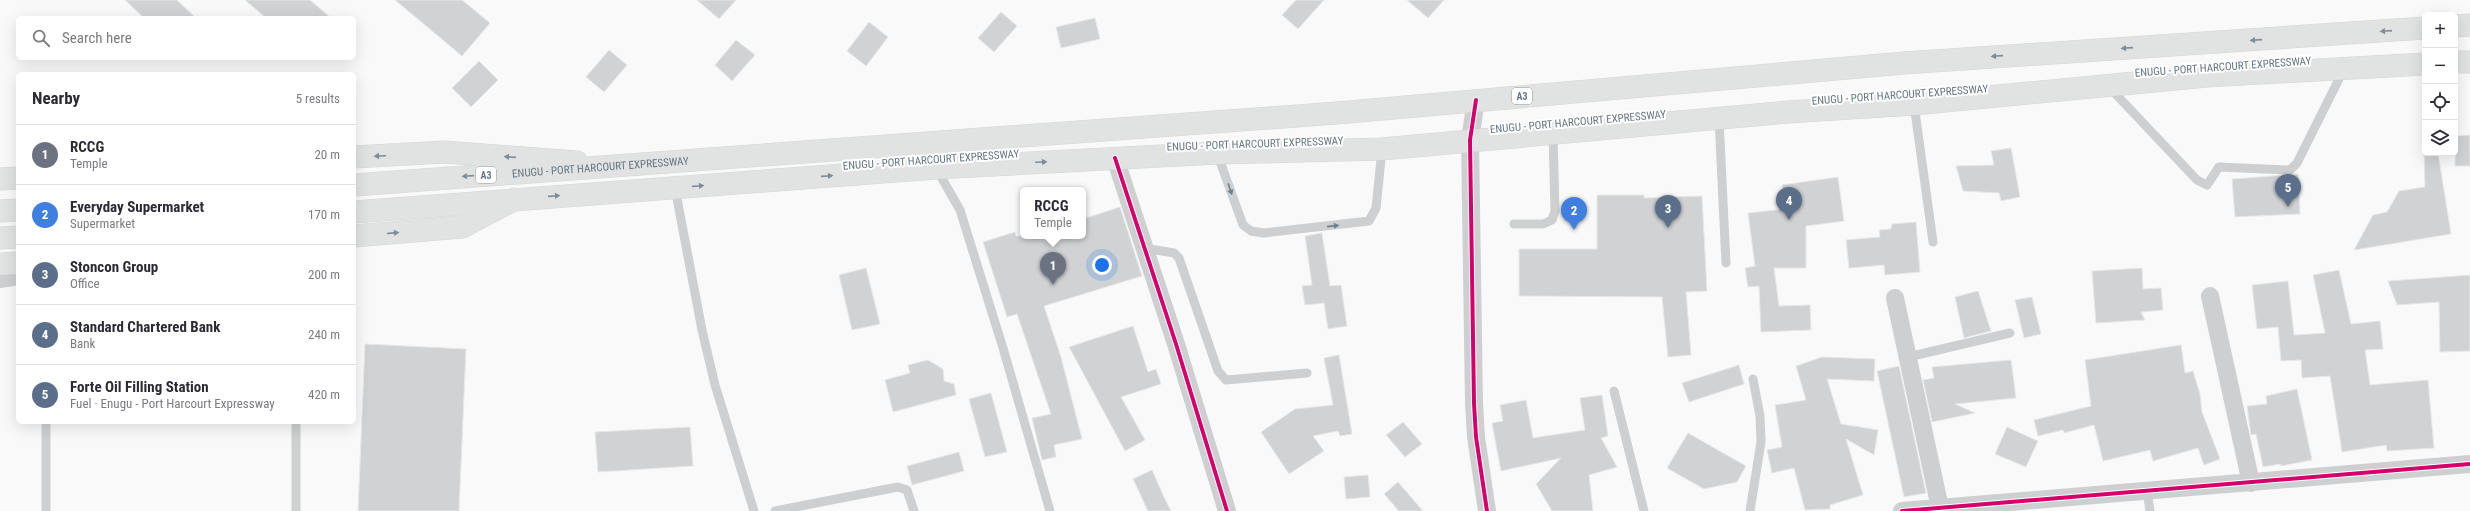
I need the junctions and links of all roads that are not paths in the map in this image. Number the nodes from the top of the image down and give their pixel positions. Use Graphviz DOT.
graph roads {
  1 [pos="2470,25"];
  2 [pos="2458,26"];
  3 [pos="2422,28"];
  4 [pos="2458,62"];
  5 [pos="2470,62"];
  6 [pos="2422,64"];
  7 [pos="2344,67"];
  8 [pos="2108,86"];
  9 [pos="1476,100"];
  10 [pos="1914,104"];
  11 [pos="1719,119"];
  12 [pos="1553,135"];
  13 [pos="1470,140"];
  14 [pos="1382,148"];
  15 [pos="1217,153"];
  16 [pos="356,157"];
  17 [pos="1115,158"];
  18 [pos="618,165"];
  19 [pos="936,168"];
  20 [pos="16,178"];
  21 [pos="0,179"];
  22 [pos="356,185"];
  23 [pos="675,188"];
  24 [pos="515,199"];
  25 [pos="16,210"];
  26 [pos="0,211"];
  27 [pos="356,212"];
  28 [pos="1514,224"];
  29 [pos="356,236"];
  30 [pos="16,237"];
  31 [pos="0,238"];
  32 [pos="1933,242"];
  33 [pos="1144,248"];
  34 [pos="16,262"];
  35 [pos="1726,263"];
  36 [pos="0,264"];
  37 [pos="16,276"];
  38 [pos="0,279"];
  39 [pos="2210,296"];
  40 [pos="1895,298"];
  41 [pos="2010,333"];
  42 [pos="1908,357"];
  43 [pos="1307,373"];
  44 [pos="1753,379"];
  45 [pos="1614,391"];
  46 [pos="46,424"];
  47 [pos="296,424"];
  48 [pos="2470,464"];
  49 [pos="2251,483"];
  50 [pos="2147,491"];
  51 [pos="1940,508"];
  52 [pos="46,511"];
  53 [pos="296,511"];
  54 [pos="754,511"];
  55 [pos="775,511"];
  56 [pos="914,511"];
  57 [pos="1050,511"];
  58 [pos="1227,511"];
  59 [pos="1487,511"];
  60 [pos="1644,511"];
  61 [pos="1750,511"];
  62 [pos="1902,511"];
  63 [pos="2150,511"];
  1 -- 2 [label="main road"];
  3 -- 9 [label="main road, ENUGU - PORT HARCOURT EXPRESSWAY / A3, one-way"];
  4 -- 5 [label="main road"];
  6 -- 7 [label="main road, ENUGU - PORT HARCOURT EXPRESSWAY"];
  7 -- 8 [label="main road, ENUGU - PORT HARCOURT EXPRESSWAY"];
  7 -- 8 [label="lane"];
  8 -- 10 [label="main road, ENUGU - PORT HARCOURT EXPRESSWAY"];
  9 -- 13 [label="street"];
  9 -- 18 [label="main road, ENUGU - PORT HARCOURT EXPRESSWAY / A3"];
  10 -- 11 [label="main road, ENUGU - PORT HARCOURT EXPRESSWAY"];
  10 -- 32 [label="lane"];
  11 -- 12 [label="main road, ENUGU - PORT HARCOURT EXPRESSWAY"];
  11 -- 35 [label="lane"];
  12 -- 13 [label="main road, ENUGU - PORT HARCOURT EXPRESSWAY"];
  12 -- 28 [label="lane"];
  13 -- 14 [label="main road, ENUGU - PORT HARCOURT EXPRESSWAY"];
  13 -- 59 [label="street"];
  14 -- 15 [label="main road, ENUGU - PORT HARCOURT EXPRESSWAY"];
  15 -- 14 [label="lane, one-way"];
  15 -- 17 [label="main road, ENUGU - PORT HARCOURT EXPRESSWAY"];
  18 -- 16 [label="main road, one-way"];
  19 -- 17 [label="main road, ENUGU - PORT HARCOURT EXPRESSWAY, one-way"];
  17 -- 33 [label="street"];
  18 -- 22 [label="main road, ENUGU - PORT HARCOURT EXPRESSWAY / A3, one-way"];
  23 -- 19 [label="main road, ENUGU - PORT HARCOURT EXPRESSWAY, one-way"];
  19 -- 57 [label="lane"];
  20 -- 21 [label="main road"];
  24 -- 23 [label="main road, ENUGU - PORT HARCOURT EXPRESSWAY, one-way"];
  23 -- 54 [label="lane"];
  24 -- 27 [label="main road, ENUGU - PORT HARCOURT EXPRESSWAY"];
  29 -- 24 [label="main road, one-way"];
  25 -- 26 [label="main road"];
  30 -- 31 [label="main road"];
  33 -- 43 [label="lane"];
  33 -- 58 [label="street"];
  34 -- 36 [label="main road"];
  37 -- 38 [label="street"];
  39 -- 49 [label="street"];
  40 -- 42 [label="street"];
  41 -- 42 [label="lane"];
  42 -- 51 [label="street"];
  44 -- 61 [label="lane"];
  45 -- 60 [label="lane"];
  46 -- 52 [label="lane"];
  47 -- 53 [label="lane"];
  48 -- 49 [label="street"];
  49 -- 50 [label="street"];
  50 -- 51 [label="street"];
  50 -- 63 [label="lane"];
  51 -- 62 [label="street"];
  55 -- 56 [label="lane"];
}
